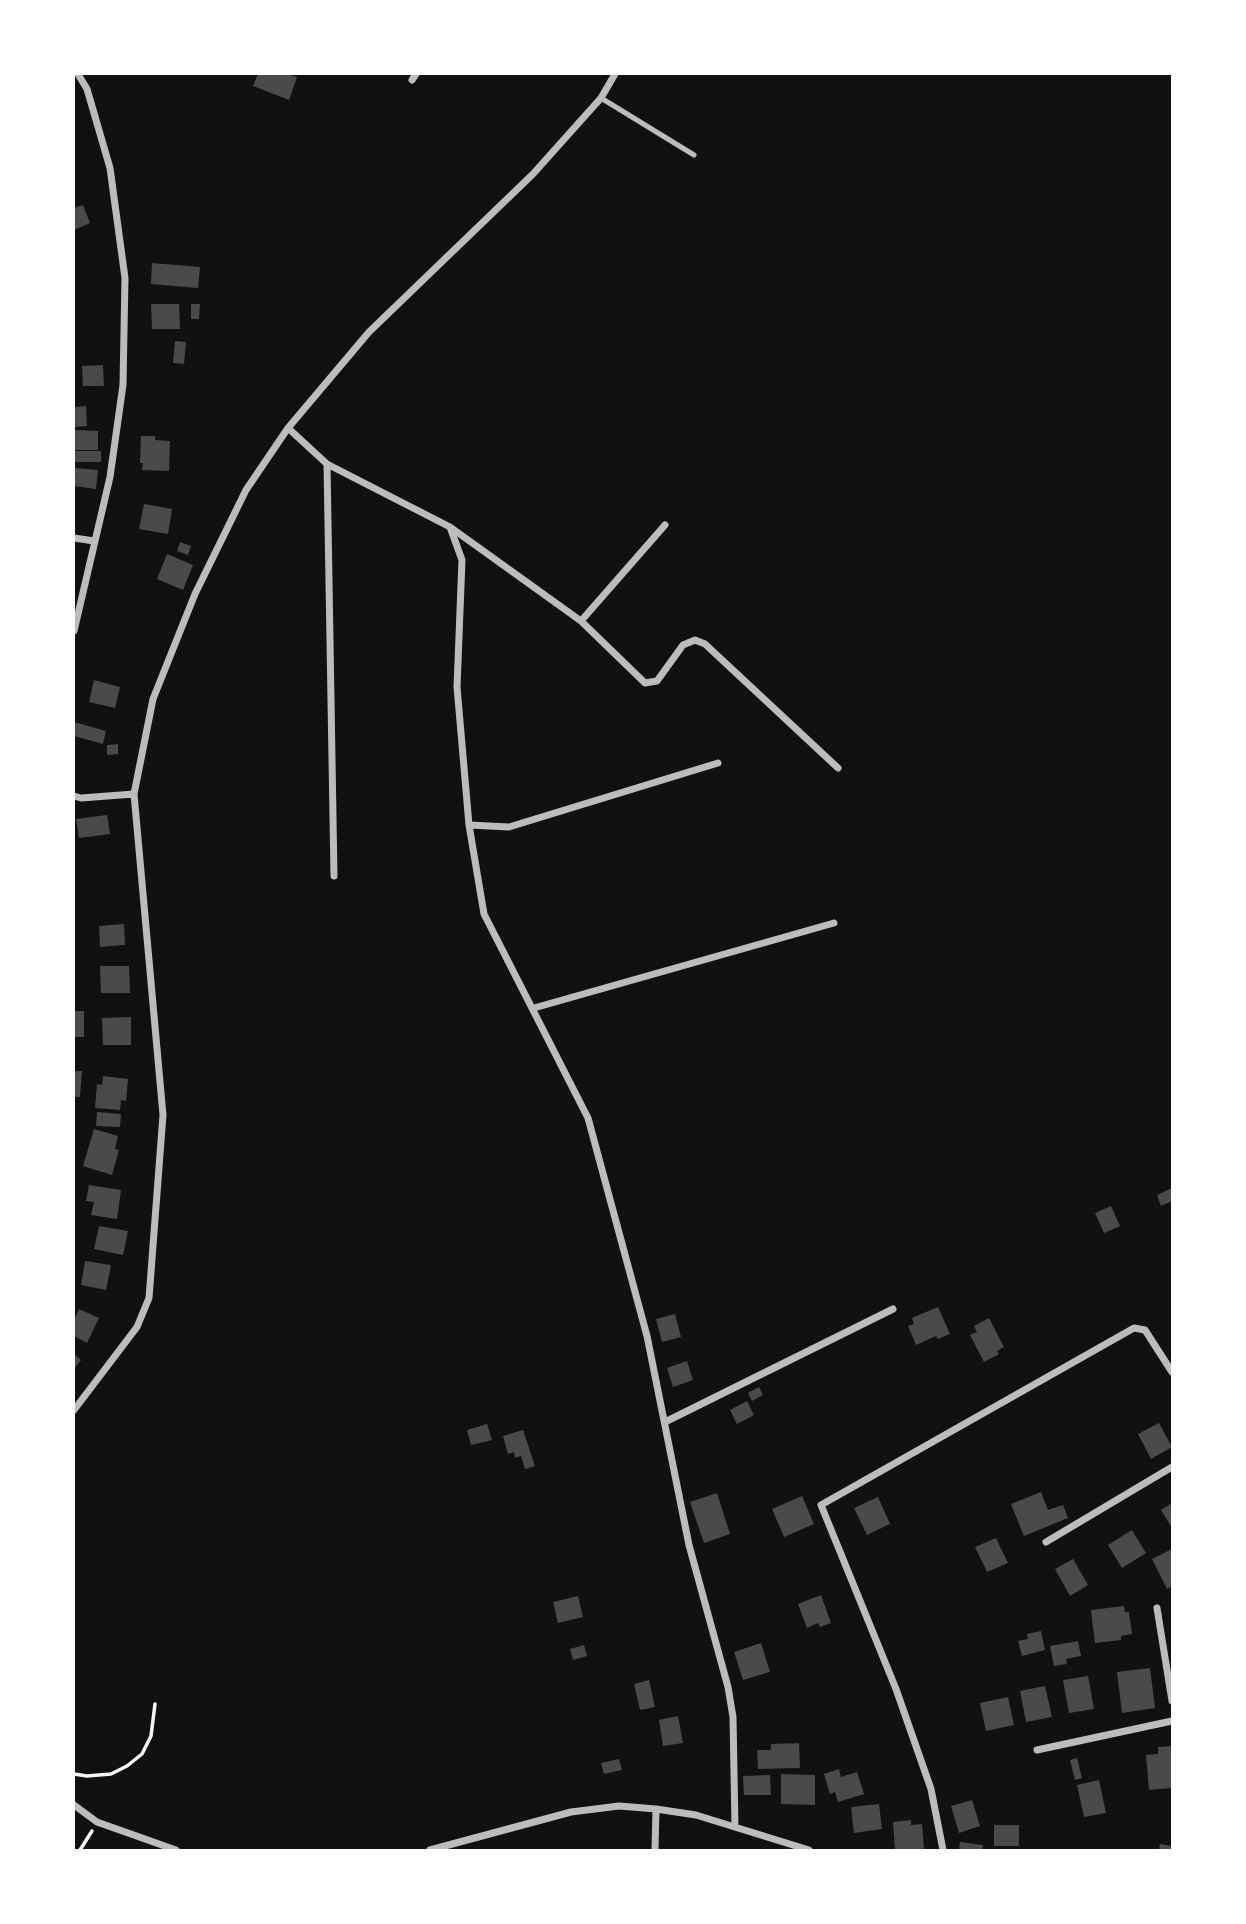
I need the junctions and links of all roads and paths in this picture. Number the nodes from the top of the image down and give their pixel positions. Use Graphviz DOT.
graph roads {
  1 [pos="78,74"];
  2 [pos="615,74"];
  3 [pos="83,82"];
  4 [pos="74,86"];
  5 [pos="601,98"];
  6 [pos="694,155"];
  7 [pos="288,428"];
  8 [pos="327,464"];
  9 [pos="665,525"];
  10 [pos="450,527"];
  11 [pos="74,538"];
  12 [pos="94,541"];
  13 [pos="581,621"];
  14 [pos="74,631"];
  15 [pos="718,763"];
  16 [pos="838,768"];
  17 [pos="134,794"];
  18 [pos="74,796"];
  19 [pos="469,825"];
  20 [pos="334,876"];
  21 [pos="834,923"];
  22 [pos="534,1008"];
  23 [pos="893,1309"];
  24 [pos="1172,1372"];
  25 [pos="74,1410"];
  26 [pos="665,1422"];
  27 [pos="1172,1467"];
  28 [pos="1046,1542"];
  29 [pos="1157,1608"];
  30 [pos="1172,1701"];
  31 [pos="155,1704"];
  32 [pos="1172,1721"];
  33 [pos="1037,1750"];
  34 [pos="74,1774"];
  35 [pos="74,1805"];
  36 [pos="656,1808"];
  37 [pos="97,1822"];
  38 [pos="735,1827"];
  39 [pos="80,1850"];
  40 [pos="176,1850"];
  41 [pos="430,1850"];
  42 [pos="655,1850"];
  43 [pos="809,1850"];
  44 [pos="943,1850"];
  1 -- 3 [label="street"];
  2 -- 5 [label="street"];
  3 -- 4 [label="street"];
  3 -- 12 [label="street"];
  5 -- 6 [label="lane"];
  5 -- 7 [label="street"];
  7 -- 8 [label="street"];
  7 -- 17 [label="street"];
  8 -- 10 [label="street"];
  8 -- 20 [label="street"];
  9 -- 13 [label="street"];
  10 -- 13 [label="street"];
  10 -- 19 [label="street"];
  11 -- 12 [label="street"];
  12 -- 14 [label="street"];
  13 -- 16 [label="street"];
  15 -- 19 [label="street"];
  17 -- 18 [label="street"];
  17 -- 25 [label="street"];
  19 -- 22 [label="street"];
  21 -- 22 [label="street"];
  22 -- 26 [label="street"];
  23 -- 26 [label="street"];
  24 -- 44 [label="street"];
  26 -- 38 [label="street"];
  27 -- 28 [label="street"];
  29 -- 30 [label="street"];
  31 -- 34 [label="path"];
  32 -- 33 [label="street"];
  35 -- 37 [label="street"];
  36 -- 38 [label="street"];
  36 -- 41 [label="street"];
  36 -- 42 [label="street"];
  37 -- 39 [label="path"];
  37 -- 40 [label="street"];
  38 -- 43 [label="street"];
}
